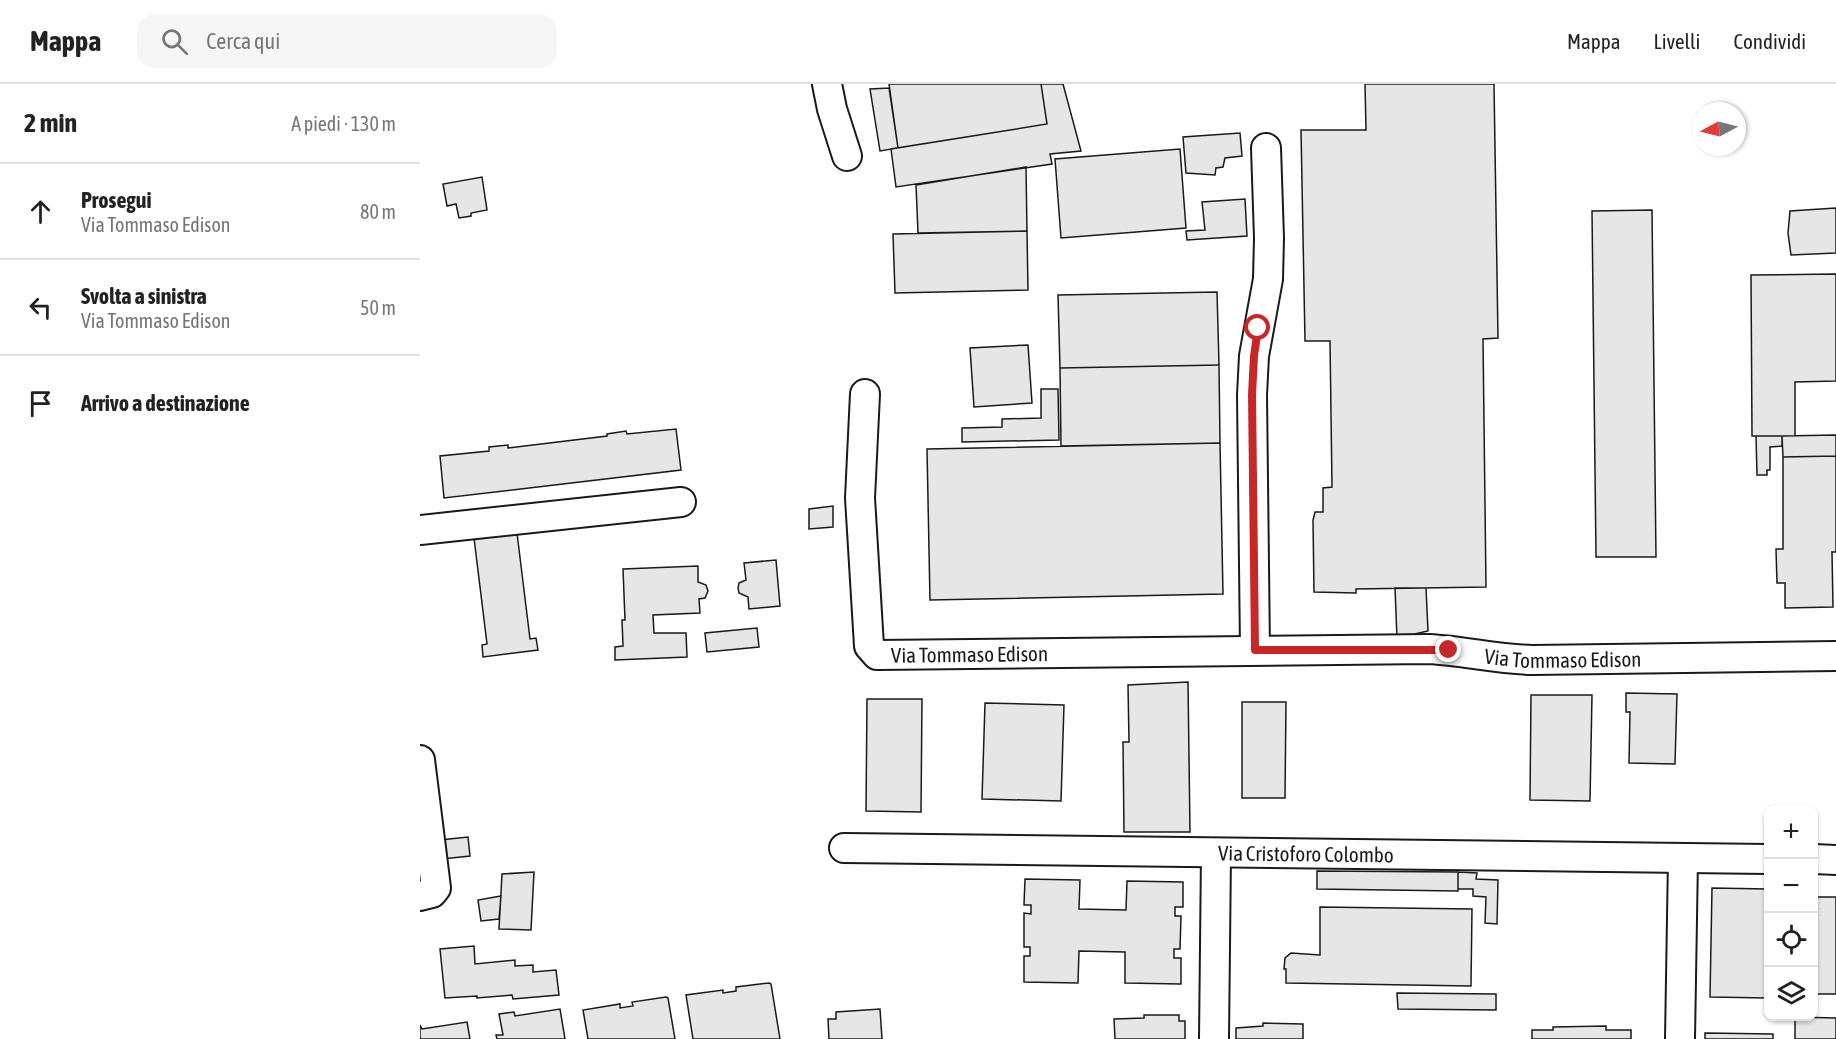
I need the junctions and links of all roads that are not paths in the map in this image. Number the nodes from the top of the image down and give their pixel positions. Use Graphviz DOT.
graph roads {
  1 [pos="827,84"];
  2 [pos="1266,148"];
  3 [pos="847,156"];
  4 [pos="865,394"];
  5 [pos="681,502"];
  6 [pos="420,530"];
  7 [pos="1255,650"];
  8 [pos="1836,656"];
  9 [pos="420,760"];
  10 [pos="844,848"];
  11 [pos="1216,853"];
  12 [pos="1683,858"];
  13 [pos="1764,859"];
  14 [pos="1818,860"];
  15 [pos="1836,860"];
  16 [pos="420,896"];
  17 [pos="1214,1039"];
  18 [pos="1680,1039"];
  1 -- 3 [label="street"];
  2 -- 7 [label="street"];
  4 -- 7 [label="street, Via Tommaso Edison"];
  5 -- 6 [label="street"];
  7 -- 8 [label="street, Via Tommaso Edison"];
  9 -- 16 [label="street"];
  10 -- 11 [label="street, Via Cristoforo Colombo"];
  11 -- 12 [label="street, Via Cristoforo Colombo"];
  11 -- 17 [label="street"];
  12 -- 13 [label="street, Via Cristoforo Colombo"];
  12 -- 18 [label="street"];
  14 -- 15 [label="street"];
}
